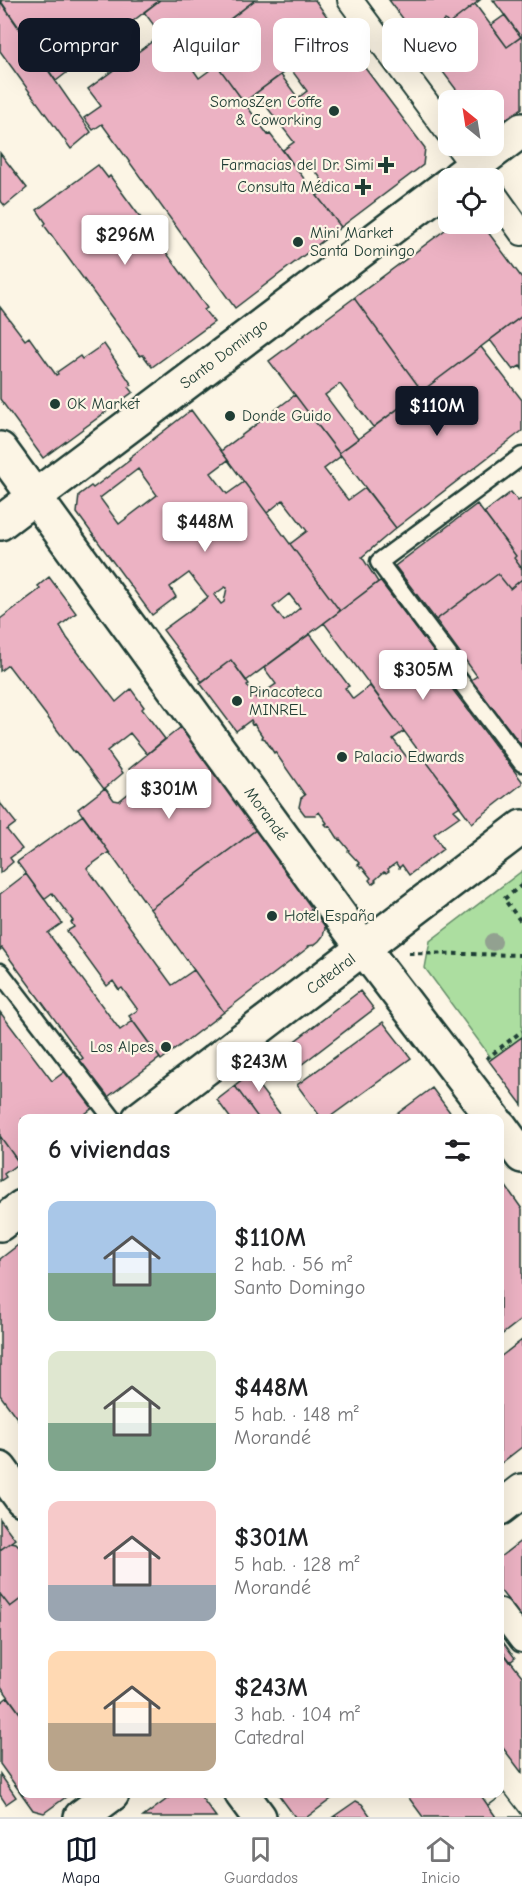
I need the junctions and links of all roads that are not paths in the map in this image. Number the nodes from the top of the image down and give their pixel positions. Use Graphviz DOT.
graph roads {
  1 [pos="350,0"];
  2 [pos="438,119"];
  3 [pos="522,130"];
  4 [pos="468,168"];
  5 [pos="438,191"];
  6 [pos="504,208"];
  7 [pos="522,233"];
  8 [pos="0,449"];
  9 [pos="522,456"];
  10 [pos="34,496"];
  11 [pos="0,523"];
  12 [pos="522,763"];
  13 [pos="522,827"];
  14 [pos="364,949"];
  15 [pos="0,972"];
  16 [pos="109,1114"];
  17 [pos="146,1114"];
  18 [pos="490,1114"];
  19 [pos="504,1131"];
  20 [pos="522,1156"];
  21 [pos="18,1210"];
  22 [pos="0,1224"];
  23 [pos="0,1469"];
  24 [pos="522,1491"];
  25 [pos="18,1494"];
  26 [pos="504,1505"];
  27 [pos="504,1616"];
  28 [pos="522,1640"];
  29 [pos="245,1798"];
  30 [pos="260,1817"];
  1 -- 2 [label="street"];
  3 -- 4 [label="street, Santo Domingo"];
  5 -- 10 [label="street, Santo Domingo"];
  6 -- 7 [label="street"];
  8 -- 10 [label="street, Morandé"];
  9 -- 12 [label="lane"];
  10 -- 11 [label="street, Santo Domingo"];
  10 -- 14 [label="street, Morandé"];
  13 -- 14 [label="street, Catedral"];
  14 -- 17 [label="street, Catedral"];
  14 -- 18 [label="street, Morandé"];
  15 -- 16 [label="lane"];
  19 -- 20 [label="street"];
  21 -- 22 [label="street"];
  23 -- 25 [label="street"];
  24 -- 26 [label="street"];
  27 -- 28 [label="street"];
  29 -- 30 [label="street"];
}
